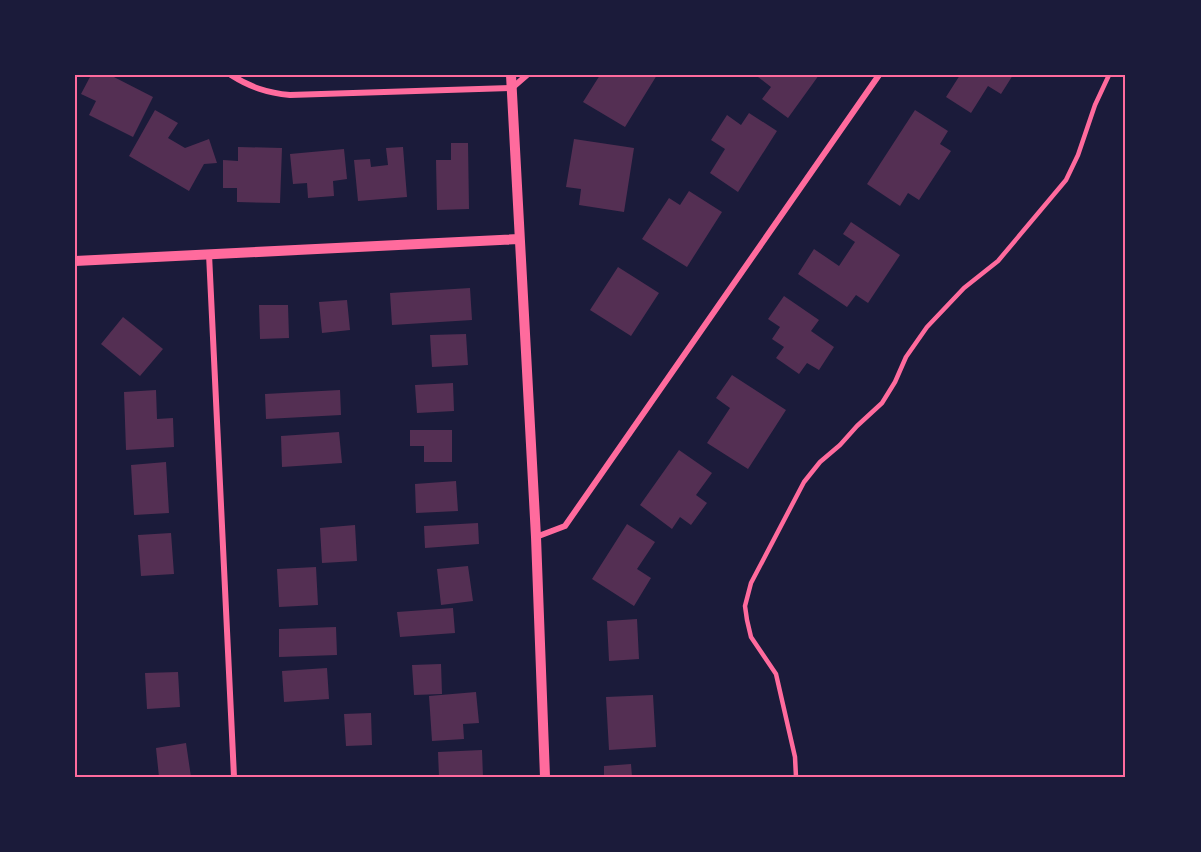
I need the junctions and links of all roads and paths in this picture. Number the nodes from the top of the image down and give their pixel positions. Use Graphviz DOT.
graph roads {
  1 [pos="231,75"];
  2 [pos="511,75"];
  3 [pos="527,75"];
  4 [pos="879,75"];
  5 [pos="1109,75"];
  6 [pos="512,87"];
  7 [pos="519,239"];
  8 [pos="209,254"];
  9 [pos="75,261"];
  10 [pos="536,537"];
  11 [pos="234,777"];
  12 [pos="545,777"];
  13 [pos="796,777"];
  1 -- 6 [label="street"];
  2 -- 6 [label="street"];
  3 -- 6 [label="street"];
  4 -- 10 [label="street"];
  5 -- 13 [label="lane"];
  6 -- 7 [label="street"];
  7 -- 8 [label="street"];
  7 -- 10 [label="street"];
  8 -- 9 [label="street"];
  8 -- 11 [label="street"];
  10 -- 12 [label="street"];
}
